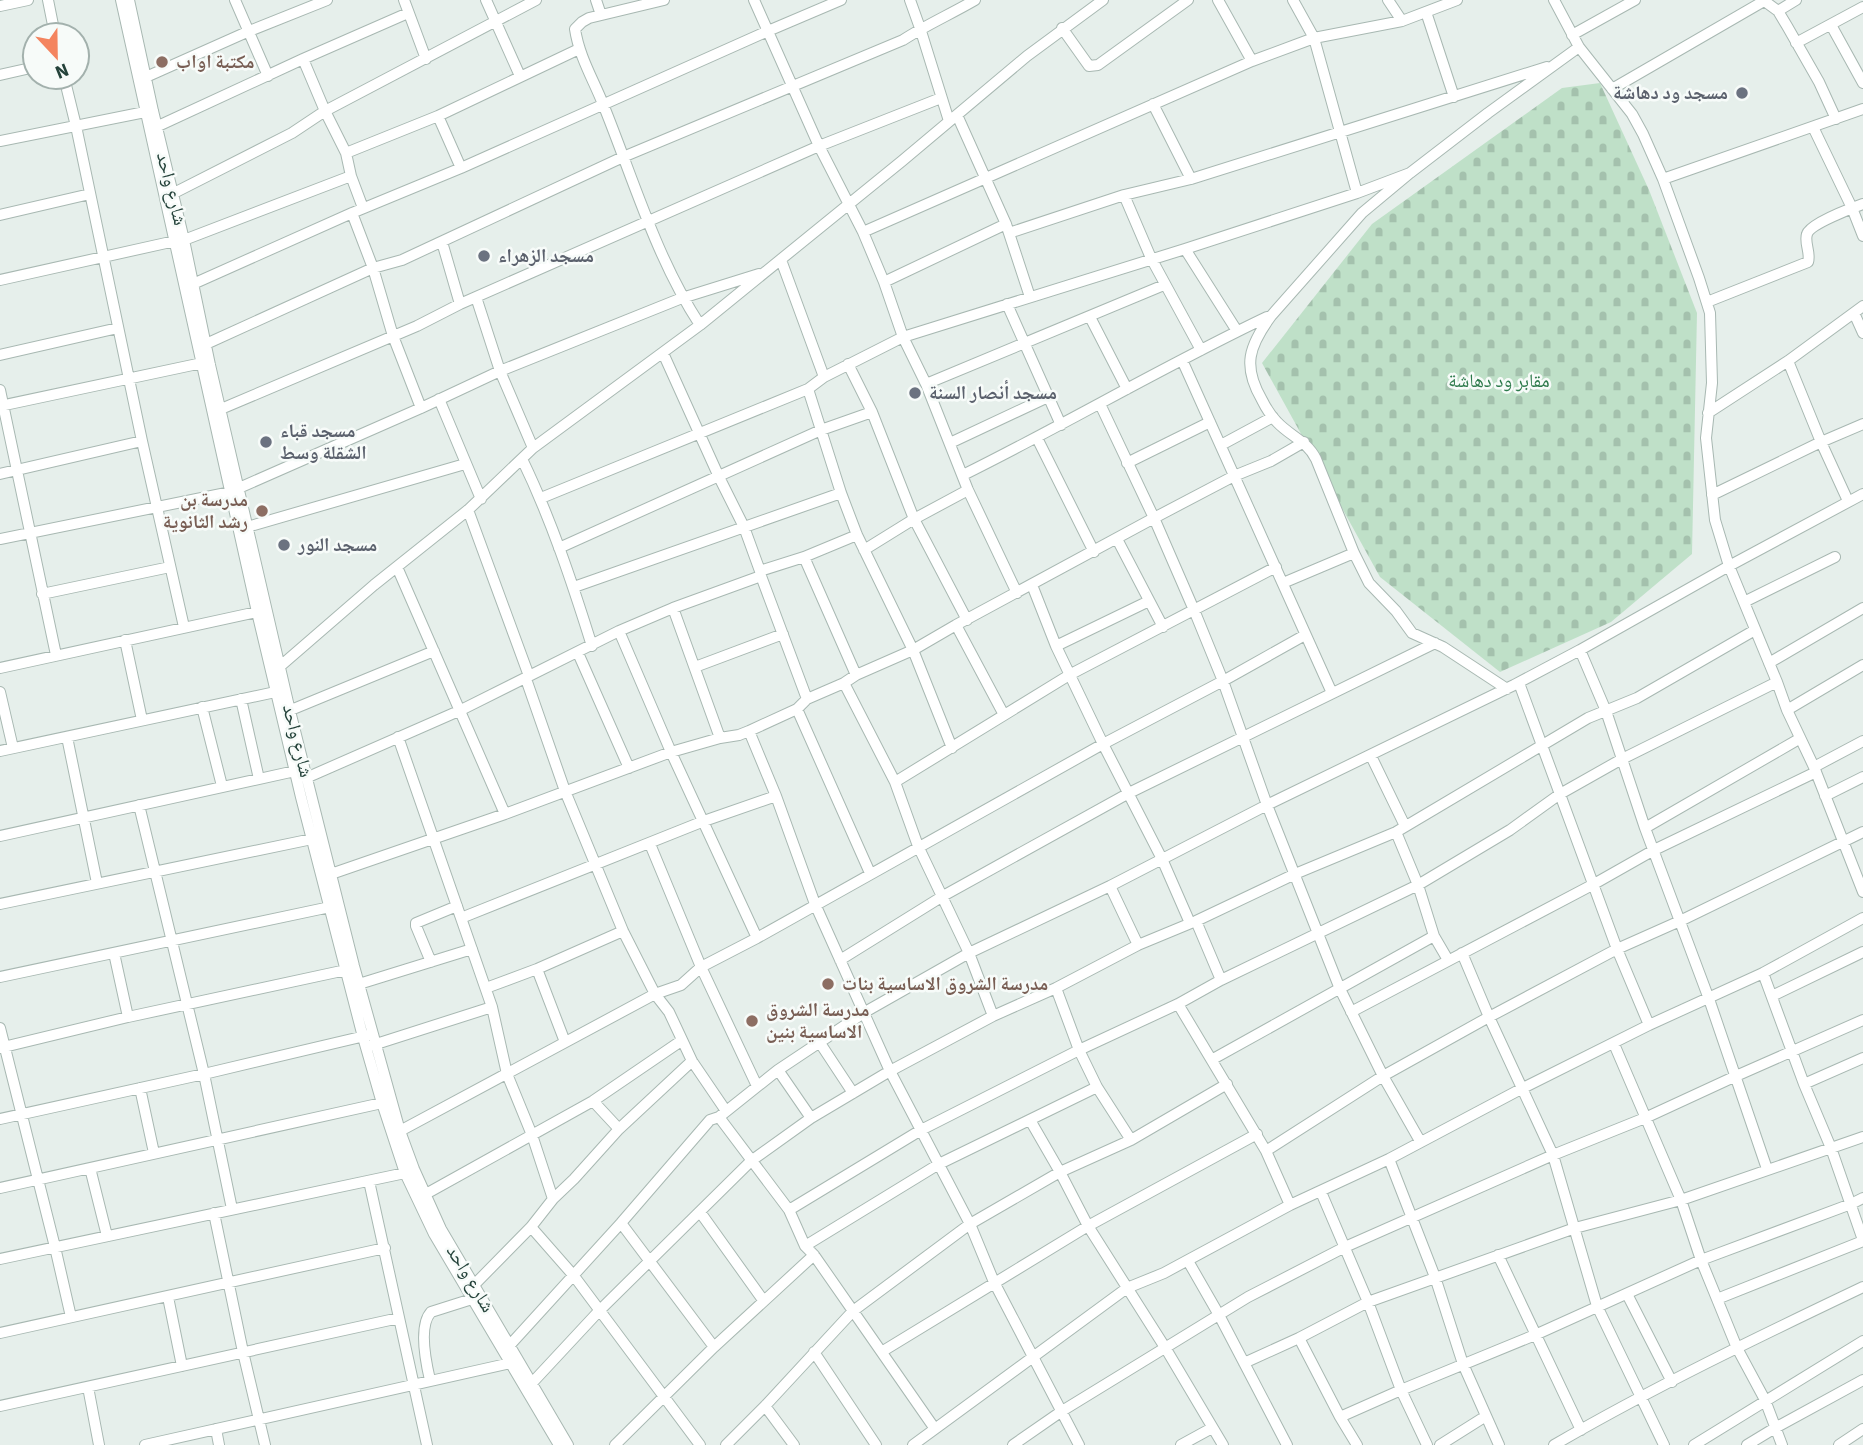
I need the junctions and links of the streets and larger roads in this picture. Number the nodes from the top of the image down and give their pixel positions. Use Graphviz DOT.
graph roads {
  1 [pos="28,0"];
  2 [pos="48,0"];
  3 [pos="121,0"];
  4 [pos="129,0"];
  5 [pos="235,0"];
  6 [pos="327,0"];
  7 [pos="404,0"];
  8 [pos="486,0"];
  9 [pos="536,0"];
  10 [pos="596,0"];
  11 [pos="664,0"];
  12 [pos="754,0"];
  13 [pos="841,0"];
  14 [pos="910,0"];
  15 [pos="975,0"];
  16 [pos="1103,0"];
  17 [pos="1188,0"];
  18 [pos="1217,0"];
  19 [pos="1293,0"];
  20 [pos="1388,0"];
  21 [pos="1457,0"];
  22 [pos="1554,0"];
  23 [pos="1635,0"];
  24 [pos="1763,0"];
  25 [pos="1796,0"];
  26 [pos="0,6"];
  27 [pos="1863,7"];
  28 [pos="1777,11"];
  29 [pos="1426,12"];
  30 [pos="408,13"];
  31 [pos="601,15"];
  32 [pos="52,21"];
  33 [pos="1402,21"];
  34 [pos="496,22"];
  35 [pos="1832,25"];
  36 [pos="920,28"];
  37 [pos="1062,28"];
  38 [pos="768,31"];
  39 [pos="247,32"];
  40 [pos="1572,35"];
  41 [pos="1314,38"];
  42 [pos="1796,43"];
  43 [pos="1580,47"];
  44 [pos="579,48"];
  45 [pos="303,59"];
  46 [pos="426,59"];
  47 [pos="1252,61"];
  48 [pos="1558,63"];
  49 [pos="21,70"];
  50 [pos="0,75"];
  51 [pos="268,76"];
  52 [pos="520,76"];
  53 [pos="146,77"];
  54 [pos="1863,83"];
  55 [pos="792,86"];
  56 [pos="1612,89"];
  57 [pos="67,91"];
  58 [pos="1454,97"];
  59 [pos="941,98"];
  60 [pos="1153,104"];
  61 [pos="604,105"];
  62 [pos="1863,109"];
  63 [pos="325,111"];
  64 [pos="145,112"];
  65 [pos="438,116"];
  66 [pos="953,118"];
  67 [pos="1836,119"];
  68 [pos="76,126"];
  69 [pos="156,127"];
  70 [pos="1813,127"];
  71 [pos="1340,132"];
  72 [pos="0,141"];
  73 [pos="820,146"];
  74 [pos="346,153"];
  75 [pos="623,157"];
  76 [pos="461,168"];
  77 [pos="162,170"];
  78 [pos="1410,173"];
  79 [pos="351,176"];
  80 [pos="985,177"];
  81 [pos="1191,178"];
  82 [pos="1663,179"];
  83 [pos="1357,192"];
  84 [pos="90,194"];
  85 [pos="172,194"];
  86 [pos="1124,195"];
  87 [pos="848,204"];
  88 [pos="1863,204"];
  89 [pos="363,208"];
  90 [pos="1852,208"];
  91 [pos="352,213"];
  92 [pos="0,215"];
  93 [pos="649,221"];
  94 [pos="1007,228"];
  95 [pos="863,232"];
  96 [pos="1863,236"];
  97 [pos="179,240"];
  98 [pos="442,242"];
  99 [pos="1185,249"];
  100 [pos="104,257"];
  101 [pos="1151,258"];
  102 [pos="780,260"];
  103 [pos="373,268"];
  104 [pos="766,272"];
  105 [pos="0,280"];
  106 [pos="884,282"];
  107 [pos="193,284"];
  108 [pos="1164,285"];
  109 [pos="476,297"];
  110 [pos="1030,297"];
  111 [pos="682,298"];
  112 [pos="1707,302"];
  113 [pos="460,304"];
  114 [pos="1007,304"];
  115 [pos="1863,306"];
  116 [pos="1854,313"];
  117 [pos="1270,316"];
  118 [pos="1090,317"];
  119 [pos="700,325"];
  120 [pos="118,328"];
  121 [pos="1237,331"];
  122 [pos="1863,333"];
  123 [pos="393,336"];
  124 [pos="903,337"];
  125 [pos="1024,343"];
  126 [pos="206,344"];
  127 [pos="1201,350"];
  128 [pos="663,353"];
  129 [pos="0,355"];
  130 [pos="1182,360"];
  131 [pos="1788,361"];
  132 [pos="202,363"];
  133 [pos="848,364"];
  134 [pos="500,371"];
  135 [pos="824,377"];
  136 [pos="130,379"];
  137 [pos="926,384"];
  138 [pos="808,388"];
  139 [pos="1127,389"];
  140 [pos="0,390"];
  141 [pos="1048,397"];
  142 [pos="439,399"];
  143 [pos="1100,404"];
  144 [pos="1,406"];
  145 [pos="421,408"];
  146 [pos="221,409"];
  147 [pos="872,412"];
  148 [pos="1708,413"];
  149 [pos="1273,417"];
  150 [pos="1210,422"];
  151 [pos="1863,424"];
  152 [pos="1061,425"];
  153 [pos="821,430"];
  154 [pos="699,433"];
  155 [pos="222,436"];
  156 [pos="1037,438"];
  157 [pos="142,441"];
  158 [pos="1304,442"];
  159 [pos="1821,442"];
  160 [pos="950,443"];
  161 [pos="1221,445"];
  162 [pos="533,449"];
  163 [pos="522,459"];
  164 [pos="1127,463"];
  165 [pos="465,464"];
  166 [pos="17,470"];
  167 [pos="0,474"];
  168 [pos="963,475"];
  169 [pos="1234,476"];
  170 [pos="719,477"];
  171 [pos="235,490"];
  172 [pos="968,490"];
  173 [pos="841,493"];
  174 [pos="1863,494"];
  175 [pos="1712,495"];
  176 [pos="541,498"];
  177 [pos="481,499"];
  178 [pos="1848,501"];
  179 [pos="158,506"];
  180 [pos="468,510"];
  181 [pos="1154,518"];
  182 [pos="914,519"];
  183 [pos="247,527"];
  184 [pos="744,527"];
  185 [pos="29,533"];
  186 [pos="857,535"];
  187 [pos="0,539"];
  188 [pos="1117,539"];
  189 [pos="559,548"];
  190 [pos="864,550"];
  191 [pos="1094,552"];
  192 [pos="1354,553"];
  193 [pos="804,557"];
  194 [pos="1835,557"];
  195 [pos="1729,566"];
  196 [pos="170,567"];
  197 [pos="397,567"];
  198 [pos="1276,567"];
  199 [pos="761,573"];
  200 [pos="1283,583"];
  201 [pos="1032,585"];
  202 [pos="573,587"];
  203 [pos="1017,593"];
  204 [pos="42,594"];
  205 [pos="1149,601"];
  206 [pos="1744,603"];
  207 [pos="673,608"];
  208 [pos="1863,608"];
  209 [pos="1194,610"];
  210 [pos="257,612"];
  211 [pos="967,620"];
  212 [pos="956,625"];
  213 [pos="184,627"];
  214 [pos="1163,627"];
  215 [pos="1755,630"];
  216 [pos="619,631"];
  217 [pos="783,634"];
  218 [pos="1305,635"];
  219 [pos="125,640"];
  220 [pos="1435,643"];
  221 [pos="592,646"];
  222 [pos="1056,646"];
  223 [pos="914,650"];
  224 [pos="1580,650"];
  225 [pos="434,651"];
  226 [pos="578,653"];
  227 [pos="56,655"];
  228 [pos="1769,663"];
  229 [pos="1863,665"];
  230 [pos="695,667"];
  231 [pos="0,668"];
  232 [pos="276,669"];
  233 [pos="1071,674"];
  234 [pos="856,675"];
  235 [pos="527,677"];
  236 [pos="1223,681"];
  237 [pos="1519,682"];
  238 [pos="1777,682"];
  239 [pos="844,683"];
  240 [pos="1507,689"];
  241 [pos="281,691"];
  242 [pos="0,692"];
  243 [pos="1332,693"];
  244 [pos="241,699"];
  245 [pos="807,699"];
  246 [pos="202,707"];
  247 [pos="797,709"];
  248 [pos="461,710"];
  249 [pos="1787,710"];
  250 [pos="1606,711"];
  251 [pos="286,712"];
  252 [pos="1004,715"];
  253 [pos="142,720"];
  254 [pos="749,731"];
  255 [pos="1241,736"];
  256 [pos="67,737"];
  257 [pos="398,737"];
  258 [pos="720,738"];
  259 [pos="1800,739"];
  260 [pos="1863,741"];
  261 [pos="1103,744"];
  262 [pos="1543,744"];
  263 [pos="13,748"];
  264 [pos="952,748"];
  265 [pos="0,751"];
  266 [pos="671,752"];
  267 [pos="1371,756"];
  268 [pos="1622,759"];
  269 [pos="629,768"];
  270 [pos="1815,769"];
  271 [pos="295,771"];
  272 [pos="1863,777"];
  273 [pos="306,778"];
  274 [pos="259,779"];
  275 [pos="895,782"];
  276 [pos="222,786"];
  277 [pos="565,791"];
  278 [pos="1129,793"];
  279 [pos="1560,794"];
  280 [pos="776,796"];
  281 [pos="1825,796"];
  282 [pos="139,805"];
  283 [pos="1267,805"];
  284 [pos="505,814"];
  285 [pos="84,817"];
  286 [pos="705,821"];
  287 [pos="1645,828"];
  288 [pos="1401,829"];
  289 [pos="1863,832"];
  290 [pos="0,836"];
  291 [pos="434,838"];
  292 [pos="312,839"];
  293 [pos="1843,842"];
  294 [pos="650,844"];
  295 [pos="918,846"];
  296 [pos="1654,850"];
  297 [pos="1162,859"];
  298 [pos="597,865"];
  299 [pos="155,870"];
  300 [pos="870,873"];
  301 [pos="1296,873"];
  302 [pos="331,874"];
  303 [pos="97,883"];
  304 [pos="1594,884"];
  305 [pos="1418,885"];
  306 [pos="1110,886"];
  307 [pos="330,889"];
  308 [pos="1863,892"];
  309 [pos="943,896"];
  310 [pos="0,904"];
  311 [pos="816,904"];
  312 [pos="457,906"];
  313 [pos="330,907"];
  314 [pos="461,918"];
  315 [pos="1863,918"];
  316 [pos="1680,921"];
  317 [pos="1193,922"];
  318 [pos="623,931"];
  319 [pos="1318,933"];
  320 [pos="1434,936"];
  321 [pos="757,938"];
  322 [pos="173,939"];
  323 [pos="1138,945"];
  324 [pos="472,948"];
  325 [pos="1617,949"];
  326 [pos="1863,952"];
  327 [pos="114,953"];
  328 [pos="969,953"];
  329 [pos="1462,953"];
  330 [pos="840,960"];
  331 [pos="1448,960"];
  332 [pos="431,962"];
  333 [pos="701,967"];
  334 [pos="537,969"];
  335 [pos="346,970"];
  336 [pos="1763,973"];
  337 [pos="0,977"];
  338 [pos="1221,981"];
  339 [pos="359,984"];
  340 [pos="486,988"];
  341 [pos="1055,988"];
  342 [pos="1340,989"];
  343 [pos="655,994"];
  344 [pos="1772,996"];
  345 [pos="1709,999"];
  346 [pos="188,1004"];
  347 [pos="1178,1004"];
  348 [pos="492,1007"];
  349 [pos="865,1012"];
  350 [pos="1351,1012"];
  351 [pos="993,1016"];
  352 [pos="128,1017"];
  353 [pos="1489,1017"];
  354 [pos="1863,1020"];
  355 [pos="1649,1025"];
  356 [pos="0,1028"];
  357 [pos="369,1041"];
  358 [pos="681,1041"];
  359 [pos="565,1042"];
  360 [pos="820,1043"];
  361 [pos="1614,1044"];
  362 [pos="2,1047"];
  363 [pos="1079,1050"];
  364 [pos="1793,1052"];
  365 [pos="1863,1058"];
  366 [pos="1213,1059"];
  367 [pos="692,1061"];
  368 [pos="778,1070"];
  369 [pos="890,1071"];
  370 [pos="204,1074"];
  371 [pos="507,1074"];
  372 [pos="1384,1076"];
  373 [pos="1736,1076"];
  374 [pos="1227,1084"];
  375 [pos="1804,1084"];
  376 [pos="757,1086"];
  377 [pos="1097,1087"];
  378 [pos="140,1088"];
  379 [pos="1521,1089"];
  380 [pos="853,1093"];
  381 [pos="593,1101"];
  382 [pos="382,1103"];
  383 [pos="722,1114"];
  384 [pos="22,1115"];
  385 [pos="811,1118"];
  386 [pos="1645,1118"];
  387 [pos="0,1119"];
  388 [pos="1030,1120"];
  389 [pos="619,1129"];
  390 [pos="921,1130"];
  391 [pos="400,1131"];
  392 [pos="1257,1134"];
  393 [pos="532,1135"];
  394 [pos="1863,1137"];
  395 [pos="217,1139"];
  396 [pos="1131,1140"];
  397 [pos="1420,1141"];
  398 [pos="1831,1148"];
  399 [pos="1266,1151"];
  400 [pos="154,1153"];
  401 [pos="1553,1155"];
  402 [pos="1389,1159"];
  403 [pos="751,1161"];
  404 [pos="939,1164"];
  405 [pos="90,1168"];
  406 [pos="1767,1169"];
  407 [pos="1060,1172"];
  408 [pos="405,1173"];
  409 [pos="38,1180"];
  410 [pos="369,1181"];
  411 [pos="0,1188"];
  412 [pos="1321,1192"];
  413 [pos="424,1195"];
  414 [pos="1863,1198"];
  415 [pos="553,1199"];
  416 [pos="1681,1200"];
  417 [pos="1851,1204"];
  418 [pos="1290,1205"];
  419 [pos="232,1209"];
  420 [pos="789,1210"];
  421 [pos="700,1212"];
  422 [pos="214,1213"];
  423 [pos="1413,1217"];
  424 [pos="621,1223"];
  425 [pos="970,1224"];
  426 [pos="1088,1226"];
  427 [pos="531,1227"];
  428 [pos="1575,1228"];
  429 [pos="107,1236"];
  430 [pos="1863,1240"];
  431 [pos="805,1246"];
  432 [pos="55,1247"];
  433 [pos="1345,1247"];
  434 [pos="385,1248"];
  435 [pos="814,1255"];
  436 [pos="1498,1255"];
  437 [pos="0,1259"];
  438 [pos="650,1260"];
  439 [pos="1701,1260"];
  440 [pos="1188,1261"];
  441 [pos="573,1276"];
  442 [pos="1436,1277"];
  443 [pos="994,1282"];
  444 [pos="230,1284"];
  445 [pos="470,1284"];
  446 [pos="1863,1287"];
  447 [pos="1127,1289"];
  448 [pos="1627,1294"];
  449 [pos="168,1297"];
  450 [pos="472,1299"];
  451 [pos="1717,1299"];
  452 [pos="763,1300"];
  453 [pos="1368,1302"];
  454 [pos="1597,1306"];
  455 [pos="599,1311"];
  456 [pos="853,1311"];
  457 [pos="1219,1315"];
  458 [pos="71,1317"];
  459 [pos="399,1318"];
  460 [pos="0,1333"];
  461 [pos="1535,1335"];
  462 [pos="1299,1338"];
  463 [pos="1863,1341"];
  464 [pos="510,1345"];
  465 [pos="714,1348"];
  466 [pos="1737,1348"];
  467 [pos="1166,1349"];
  468 [pos="883,1351"];
  469 [pos="243,1352"];
  470 [pos="814,1352"];
  471 [pos="1032,1356"];
  472 [pos="510,1363"];
  473 [pos="1244,1363"];
  474 [pos="1463,1364"];
  475 [pos="182,1366"];
  476 [pos="430,1380"];
  477 [pos="1863,1380"];
  478 [pos="1672,1382"];
  479 [pos="532,1383"];
  480 [pos="414,1384"];
  481 [pos="88,1387"];
  482 [pos="1401,1390"];
  483 [pos="664,1396"];
  484 [pos="1640,1396"];
  485 [pos="1765,1400"];
  486 [pos="0,1406"];
  487 [pos="765,1406"];
  488 [pos="1062,1411"];
  489 [pos="1486,1416"];
  490 [pos="1340,1417"];
  491 [pos="259,1420"];
  492 [pos="1212,1428"];
  493 [pos="1775,1428"];
  494 [pos="216,1429"];
  495 [pos="935,1429"];
  496 [pos="1863,1429"];
  497 [pos="1581,1430"];
  498 [pos="99,1445"];
  499 [pos="145,1445"];
  500 [pos="219,1445"];
  501 [pos="265,1445"];
  502 [pos="427,1445"];
  503 [pos="559,1445"];
  504 [pos="568,1445"];
  505 [pos="615,1445"];
  506 [pos="700,1445"];
  507 [pos="726,1445"];
  508 [pos="794,1445"];
  509 [pos="876,1445"];
  510 [pos="913,1445"];
  511 [pos="1013,1445"];
  512 [pos="1079,1445"];
  513 [pos="1181,1445"];
  514 [pos="1223,1445"];
  515 [pos="1287,1445"];
  516 [pos="1357,1445"];
  517 [pos="1427,1445"];
  518 [pos="1440,1445"];
  519 [pos="1499,1445"];
  520 [pos="1554,1445"];
  521 [pos="1664,1445"];
  522 [pos="1694,1445"];
  523 [pos="1747,1445"];
  524 [pos="1782,1445"];
  525 [pos="1839,1445"];
  1 -- 26 [label="street"];
  2 -- 32 [label="street"];
  3 -- 64 [label="street, شارع واحد"];
  4 -- 53 [label="street, شارع واحد"];
  5 -- 39 [label="street"];
  6 -- 39 [label="street"];
  7 -- 30 [label="street"];
  8 -- 34 [label="street"];
  9 -- 34 [label="street"];
  10 -- 31 [label="street"];
  11 -- 31 [label="street"];
  12 -- 38 [label="street"];
  13 -- 38 [label="street"];
  14 -- 36 [label="street"];
  15 -- 36 [label="street"];
  16 -- 37 [label="street"];
  17 -- 37 [label="street"];
  18 -- 47 [label="street"];
  19 -- 41 [label="street"];
  20 -- 33 [label="street"];
  21 -- 29 [label="street"];
  22 -- 40 [label="street"];
  23 -- 40 [label="street"];
  24 -- 28 [label="street"];
  24 -- 56 [label="street"];
  25 -- 28 [label="street"];
  27 -- 35 [label="street"];
  28 -- 42 [label="street"];
  29 -- 33 [label="street"];
  29 -- 58 [label="street"];
  30 -- 45 [label="street"];
  30 -- 46 [label="street"];
  31 -- 44 [label="street"];
  33 -- 41 [label="street"];
  34 -- 46 [label="street"];
  34 -- 52 [label="street"];
  35 -- 42 [label="street"];
  35 -- 54 [label="street"];
  36 -- 55 [label="street"];
  36 -- 59 [label="street"];
  37 -- 66 [label="street"];
  38 -- 55 [label="street"];
  38 -- 61 [label="street"];
  39 -- 51 [label="street"];
  39 -- 53 [label="street"];
  40 -- 43 [label="street"];
  41 -- 47 [label="street"];
  41 -- 71 [label="street"];
  42 -- 67 [label="street"];
  43 -- 48 [label="street"];
  43 -- 56 [label="street"];
  44 -- 52 [label="street"];
  44 -- 61 [label="street"];
  45 -- 51 [label="street"];
  45 -- 63 [label="street"];
  46 -- 63 [label="street"];
  47 -- 60 [label="street"];
  48 -- 58 [label="street"];
  48 -- 78 [label="street"];
  49 -- 50 [label="street"];
  51 -- 69 [label="street"];
  52 -- 65 [label="street"];
  53 -- 69 [label="street, شارع واحد"];
  55 -- 73 [label="street"];
  55 -- 75 [label="street"];
  56 -- 82 [label="street"];
  57 -- 68 [label="street"];
  58 -- 71 [label="street"];
  59 -- 66 [label="street"];
  59 -- 73 [label="street"];
  60 -- 80 [label="street"];
  60 -- 81 [label="street"];
  61 -- 75 [label="street"];
  61 -- 76 [label="street"];
  62 -- 67 [label="street"];
  63 -- 74 [label="street"];
  63 -- 85 [label="street"];
  64 -- 68 [label="street"];
  64 -- 77 [label="street, شارع واحد"];
  65 -- 74 [label="street"];
  65 -- 76 [label="street"];
  66 -- 80 [label="street"];
  66 -- 87 [label="street"];
  67 -- 70 [label="street"];
  68 -- 72 [label="street"];
  68 -- 84 [label="street"];
  69 -- 77 [label="street, شارع واحد"];
  70 -- 82 [label="street"];
  70 -- 90 [label="street"];
  71 -- 81 [label="street"];
  71 -- 83 [label="street"];
  73 -- 87 [label="street"];
  73 -- 93 [label="street"];
  74 -- 79 [label="street"];
  75 -- 93 [label="street"];
  75 -- 98 [label="street"];
  76 -- 89 [label="street"];
  77 -- 85 [label="street, شارع واحد"];
  77 -- 97 [label="street, شارع واحد"];
  78 -- 83 [label="street"];
  78 -- 117 [label="street"];
  79 -- 89 [label="street"];
  79 -- 97 [label="street"];
  80 -- 94 [label="street"];
  80 -- 95 [label="street"];
  81 -- 86 [label="street"];
  82 -- 112 [label="street"];
  83 -- 99 [label="street"];
  84 -- 92 [label="street"];
  84 -- 100 [label="street"];
  85 -- 97 [label="street, شارع واحد"];
  86 -- 94 [label="street"];
  86 -- 101 [label="street"];
  87 -- 95 [label="street"];
  87 -- 102 [label="street"];
  88 -- 90 [label="street"];
  89 -- 91 [label="street"];
  90 -- 96 [label="street"];
  90 -- 112 [label="street"];
  91 -- 103 [label="street"];
  91 -- 107 [label="street"];
  93 -- 109 [label="street"];
  93 -- 111 [label="street"];
  94 -- 106 [label="street"];
  94 -- 110 [label="street"];
  95 -- 106 [label="street"];
  97 -- 100 [label="street"];
  97 -- 107 [label="street, شارع واحد"];
  97 -- 132 [label="street, شارع واحد"];
  98 -- 103 [label="street"];
  98 -- 113 [label="street"];
  99 -- 101 [label="street"];
  99 -- 121 [label="street"];
  100 -- 105 [label="street"];
  100 -- 120 [label="street"];
  101 -- 108 [label="street"];
  101 -- 110 [label="street"];
  102 -- 104 [label="street"];
  102 -- 135 [label="street"];
  103 -- 123 [label="street"];
  103 -- 126 [label="street"];
  104 -- 111 [label="street"];
  104 -- 119 [label="street"];
  106 -- 124 [label="street"];
  107 -- 126 [label="street, شارع واحد"];
  108 -- 118 [label="street"];
  108 -- 127 [label="street"];
  109 -- 113 [label="street"];
  109 -- 134 [label="street"];
  110 -- 114 [label="street"];
  111 -- 119 [label="street"];
  111 -- 134 [label="street"];
  112 -- 148 [label="street"];
  113 -- 123 [label="street"];
  114 -- 124 [label="street"];
  114 -- 125 [label="street"];
  115 -- 116 [label="street"];
  116 -- 122 [label="street"];
  116 -- 131 [label="street"];
  117 -- 121 [label="street"];
  117 -- 149 [label="street"];
  118 -- 125 [label="street"];
  118 -- 139 [label="street"];
  119 -- 128 [label="street"];
  120 -- 129 [label="street"];
  120 -- 136 [label="street"];
  121 -- 127 [label="street"];
  123 -- 145 [label="street"];
  123 -- 146 [label="street"];
  124 -- 133 [label="street"];
  124 -- 137 [label="street"];
  125 -- 137 [label="street"];
  125 -- 141 [label="street"];
  126 -- 146 [label="street, شارع واحد"];
  127 -- 130 [label="street"];
  128 -- 154 [label="street"];
  128 -- 162 [label="street"];
  130 -- 139 [label="street"];
  130 -- 150 [label="street"];
  131 -- 148 [label="street"];
  131 -- 159 [label="street"];
  132 -- 136 [label="street"];
  132 -- 155 [label="street, شارع واحد"];
  133 -- 135 [label="street"];
  133 -- 147 [label="street"];
  134 -- 142 [label="street"];
  134 -- 162 [label="street"];
  135 -- 138 [label="street"];
  136 -- 144 [label="street"];
  136 -- 157 [label="street"];
  137 -- 160 [label="street"];
  138 -- 153 [label="street"];
  138 -- 154 [label="street"];
  139 -- 143 [label="street"];
  140 -- 144 [label="street"];
  141 -- 152 [label="street"];
  141 -- 160 [label="street"];
  142 -- 145 [label="street"];
  142 -- 165 [label="street"];
  143 -- 152 [label="street"];
  143 -- 164 [label="street"];
  144 -- 166 [label="street"];
  145 -- 171 [label="street"];
  146 -- 155 [label="street, شارع واحد"];
  147 -- 153 [label="street"];
  147 -- 182 [label="street"];
  148 -- 175 [label="street"];
  149 -- 158 [label="street"];
  149 -- 161 [label="street"];
  150 -- 161 [label="street"];
  150 -- 164 [label="street"];
  151 -- 159 [label="street"];
  152 -- 156 [label="street"];
  153 -- 170 [label="street"];
  153 -- 173 [label="street"];
  154 -- 170 [label="street"];
  154 -- 176 [label="street"];
  155 -- 171 [label="street, شارع واحد"];
  156 -- 168 [label="street"];
  156 -- 191 [label="street"];
  157 -- 166 [label="street"];
  157 -- 179 [label="street"];
  158 -- 169 [label="street"];
  158 -- 192 [label="street"];
  159 -- 175 [label="street"];
  159 -- 178 [label="street"];
  160 -- 168 [label="street"];
  161 -- 169 [label="street"];
  162 -- 163 [label="street"];
  163 -- 176 [label="street"];
  163 -- 177 [label="street"];
  164 -- 181 [label="street"];
  165 -- 177 [label="street"];
  165 -- 183 [label="street"];
  166 -- 167 [label="street"];
  166 -- 185 [label="street"];
  168 -- 172 [label="street"];
  169 -- 181 [label="street"];
  169 -- 198 [label="street"];
  170 -- 184 [label="street"];
  170 -- 189 [label="street"];
  171 -- 179 [label="street"];
  171 -- 183 [label="street, شارع واحد"];
  171 -- 210 [label="street, شارع واحد"];
  172 -- 182 [label="street"];
  172 -- 203 [label="street"];
  173 -- 184 [label="street"];
  173 -- 186 [label="street"];
  174 -- 178 [label="street"];
  175 -- 195 [label="street"];
  176 -- 189 [label="street"];
  177 -- 180 [label="street"];
  178 -- 195 [label="street"];
  179 -- 185 [label="street"];
  179 -- 196 [label="street"];
  180 -- 197 [label="street"];
  180 -- 235 [label="street"];
  181 -- 188 [label="street"];
  181 -- 209 [label="street"];
  182 -- 190 [label="street"];
  182 -- 211 [label="street"];
  183 -- 232 [label="street, شارع واحد"];
  184 -- 199 [label="street"];
  184 -- 202 [label="street"];
  185 -- 187 [label="street"];
  185 -- 204 [label="street"];
  186 -- 190 [label="street"];
  186 -- 193 [label="street"];
  188 -- 191 [label="street"];
  188 -- 205 [label="street"];
  189 -- 202 [label="street"];
  190 -- 223 [label="street"];
  191 -- 201 [label="street"];
  192 -- 200 [label="street"];
  192 -- 220 [label="street"];
  193 -- 199 [label="street"];
  193 -- 234 [label="street"];
  194 -- 206 [label="street"];
  195 -- 206 [label="street"];
  195 -- 224 [label="street"];
  196 -- 204 [label="street"];
  196 -- 213 [label="street"];
  197 -- 225 [label="street"];
  197 -- 232 [label="street"];
  198 -- 200 [label="street"];
  198 -- 209 [label="street"];
  199 -- 207 [label="street"];
  199 -- 217 [label="street"];
  200 -- 218 [label="street"];
  201 -- 203 [label="street"];
  201 -- 222 [label="street"];
  202 -- 221 [label="street"];
  203 -- 211 [label="street"];
  204 -- 227 [label="street"];
  205 -- 214 [label="street"];
  205 -- 222 [label="street"];
  206 -- 215 [label="street"];
  207 -- 216 [label="street"];
  207 -- 230 [label="street"];
  208 -- 228 [label="street"];
  209 -- 214 [label="street"];
  209 -- 236 [label="street"];
  210 -- 213 [label="street"];
  210 -- 232 [label="street, شارع واحد"];
  211 -- 212 [label="street"];
  212 -- 223 [label="street"];
  212 -- 252 [label="street"];
  213 -- 219 [label="street"];
  214 -- 233 [label="street"];
  215 -- 228 [label="street"];
  215 -- 250 [label="street"];
  216 -- 221 [label="street"];
  216 -- 266 [label="street"];
  217 -- 230 [label="street"];
  217 -- 245 [label="street"];
  218 -- 236 [label="street"];
  218 -- 243 [label="street"];
  219 -- 227 [label="street"];
  219 -- 253 [label="street"];
  220 -- 240 [label="street"];
  220 -- 243 [label="street"];
  221 -- 226 [label="street"];
  222 -- 233 [label="street"];
  223 -- 234 [label="street"];
  223 -- 264 [label="street"];
  224 -- 237 [label="street"];
  224 -- 250 [label="street"];
  225 -- 248 [label="street"];
  225 -- 251 [label="street"];
  226 -- 235 [label="street"];
  226 -- 269 [label="street"];
  227 -- 231 [label="street"];
  228 -- 238 [label="street"];
  229 -- 249 [label="street"];
  230 -- 258 [label="street"];
  232 -- 241 [label="street, شارع واحد"];
  233 -- 252 [label="street"];
  233 -- 261 [label="street"];
  234 -- 239 [label="street"];
  235 -- 248 [label="street"];
  235 -- 277 [label="street"];
  236 -- 255 [label="street"];
  236 -- 261 [label="street"];
  237 -- 240 [label="street"];
  237 -- 262 [label="street"];
  238 -- 249 [label="street"];
  238 -- 268 [label="street"];
  239 -- 245 [label="street"];
  239 -- 275 [label="street"];
  240 -- 267 [label="street"];
  241 -- 244 [label="street"];
  241 -- 251 [label="street, شارع واحد"];
  242 -- 263 [label="street"];
  243 -- 255 [label="street"];
  244 -- 246 [label="street"];
  244 -- 274 [label="street"];
  245 -- 247 [label="street"];
  246 -- 253 [label="street"];
  246 -- 276 [label="street"];
  247 -- 254 [label="street"];
  247 -- 300 [label="street"];
  248 -- 257 [label="street"];
  248 -- 284 [label="street"];
  249 -- 259 [label="street"];
  250 -- 262 [label="street"];
  250 -- 268 [label="street"];
  251 -- 271 [label="street, شارع واحد"];
  251 -- 273 [label="street, شارع واحد"];
  252 -- 264 [label="street"];
  253 -- 256 [label="street"];
  254 -- 258 [label="street"];
  254 -- 280 [label="street"];
  255 -- 278 [label="street"];
  255 -- 283 [label="street"];
  256 -- 263 [label="street"];
  256 -- 285 [label="street"];
  257 -- 273 [label="street"];
  257 -- 291 [label="street"];
  258 -- 266 [label="street"];
  259 -- 270 [label="street"];
  259 -- 287 [label="street"];
  260 -- 270 [label="street"];
  261 -- 278 [label="street"];
  261 -- 295 [label="street"];
  262 -- 279 [label="street"];
  262 -- 288 [label="street"];
  263 -- 265 [label="street"];
  264 -- 275 [label="street"];
  266 -- 269 [label="street"];
  266 -- 286 [label="street"];
  267 -- 283 [label="street"];
  267 -- 288 [label="street"];
  268 -- 279 [label="street"];
  268 -- 287 [label="street"];
  269 -- 277 [label="street"];
  270 -- 281 [label="street"];
  270 -- 296 [label="street"];
  271 -- 274 [label="street"];
  271 -- 292 [label="street, شارع واحد"];
  272 -- 281 [label="street"];
  273 -- 302 [label="street, شارع واحد"];
  274 -- 276 [label="street"];
  275 -- 295 [label="street"];
  276 -- 282 [label="street"];
  277 -- 284 [label="street"];
  277 -- 298 [label="street"];
  278 -- 297 [label="street"];
  278 -- 309 [label="street"];
  279 -- 304 [label="street"];
  279 -- 305 [label="street"];
  280 -- 286 [label="street"];
  280 -- 311 [label="street"];
  281 -- 293 [label="street"];
  282 -- 285 [label="street"];
  282 -- 299 [label="street"];
  283 -- 297 [label="street"];
  283 -- 301 [label="street"];
  284 -- 291 [label="street"];
  285 -- 290 [label="street"];
  285 -- 303 [label="street"];
  286 -- 294 [label="street"];
  286 -- 321 [label="street"];
  287 -- 296 [label="street"];
  288 -- 301 [label="street"];
  288 -- 305 [label="street"];
  289 -- 293 [label="street"];
  291 -- 302 [label="street"];
  291 -- 312 [label="street"];
  292 -- 299 [label="street"];
  292 -- 307 [label="street, شارع واحد"];
  293 -- 308 [label="street"];
  293 -- 316 [label="street"];
  294 -- 298 [label="street"];
  294 -- 333 [label="street"];
  295 -- 300 [label="street"];
  295 -- 309 [label="street"];
  296 -- 304 [label="street"];
  296 -- 316 [label="street"];
  297 -- 306 [label="street"];
  297 -- 317 [label="street"];
  298 -- 314 [label="street"];
  298 -- 318 [label="street"];
  299 -- 303 [label="street"];
  299 -- 322 [label="street"];
  300 -- 311 [label="street"];
  301 -- 317 [label="street"];
  301 -- 319 [label="street"];
  302 -- 307 [label="street, شارع واحد"];
  303 -- 310 [label="street"];
  304 -- 325 [label="street"];
  304 -- 329 [label="street"];
  305 -- 319 [label="street"];
  305 -- 320 [label="street"];
  306 -- 323 [label="street"];
  306 -- 328 [label="street"];
  307 -- 313 [label="street, شارع واحد"];
  307 -- 339 [label="street, شارع واحد"];
  309 -- 328 [label="street"];
  309 -- 330 [label="street"];
  311 -- 321 [label="street"];
  311 -- 330 [label="street"];
  312 -- 314 [label="street"];
  312 -- 332 [label="street"];
  313 -- 322 [label="street"];
  313 -- 335 [label="street, شارع واحد"];
  314 -- 324 [label="street"];
  315 -- 336 [label="street"];
  316 -- 325 [label="street"];
  316 -- 345 [label="street"];
  317 -- 323 [label="street"];
  317 -- 338 [label="street"];
  318 -- 334 [label="street"];
  318 -- 343 [label="street"];
  319 -- 338 [label="street"];
  319 -- 342 [label="street"];
  320 -- 331 [label="street"];
  320 -- 342 [label="street"];
  321 -- 333 [label="street"];
  322 -- 327 [label="street"];
  322 -- 346 [label="street"];
  323 -- 341 [label="street"];
  324 -- 332 [label="street"];
  324 -- 340 [label="street"];
  325 -- 353 [label="street"];
  325 -- 355 [label="street"];
  326 -- 344 [label="street"];
  327 -- 337 [label="street"];
  327 -- 352 [label="street"];
  328 -- 349 [label="street"];
  328 -- 351 [label="street"];
  329 -- 331 [label="street"];
  329 -- 353 [label="street"];
  330 -- 349 [label="street"];
  331 -- 350 [label="street"];
  332 -- 339 [label="street"];
  333 -- 343 [label="street"];
  333 -- 376 [label="street"];
  334 -- 340 [label="street"];
  334 -- 359 [label="street"];
  335 -- 346 [label="street"];
  335 -- 357 [label="street, شارع واحد"];
  336 -- 344 [label="street"];
  336 -- 345 [label="street"];
  338 -- 347 [label="street"];
  339 -- 357 [label="street, شارع واحد"];
  340 -- 348 [label="street"];
  341 -- 351 [label="street"];
  341 -- 363 [label="street"];
  342 -- 350 [label="street"];
  342 -- 366 [label="street"];
  343 -- 358 [label="street"];
  343 -- 359 [label="street"];
  344 -- 364 [label="street"];
  345 -- 355 [label="street"];
  345 -- 373 [label="street"];
  346 -- 352 [label="street"];
  346 -- 370 [label="street"];
  347 -- 363 [label="street"];
  347 -- 366 [label="street"];
  348 -- 357 [label="street"];
  348 -- 371 [label="street"];
  349 -- 360 [label="street"];
  349 -- 369 [label="street"];
  350 -- 372 [label="street"];
  351 -- 369 [label="street"];
  352 -- 362 [label="street"];
  353 -- 372 [label="street"];
  353 -- 379 [label="street"];
  354 -- 364 [label="street"];
  355 -- 361 [label="street"];
  356 -- 362 [label="street"];
  357 -- 370 [label="street"];
  357 -- 382 [label="street, شارع واحد"];
  357 -- 391 [label="street, شارع واحد"];
  358 -- 367 [label="street"];
  358 -- 381 [label="street"];
  359 -- 371 [label="street"];
  360 -- 368 [label="street"];
  360 -- 380 [label="street"];
  361 -- 379 [label="street"];
  361 -- 386 [label="street"];
  362 -- 384 [label="street"];
  363 -- 377 [label="street"];
  363 -- 390 [label="street"];
  364 -- 373 [label="street"];
  364 -- 375 [label="street"];
  365 -- 375 [label="street"];
  366 -- 374 [label="street"];
  367 -- 383 [label="street"];
  367 -- 389 [label="street"];
  368 -- 376 [label="street"];
  368 -- 385 [label="street"];
  369 -- 380 [label="street"];
  369 -- 390 [label="street"];
  370 -- 378 [label="street"];
  370 -- 395 [label="street"];
  371 -- 391 [label="street"];
  371 -- 393 [label="street"];
  372 -- 397 [label="street"];
  372 -- 399 [label="street"];
  373 -- 386 [label="street"];
  373 -- 406 [label="street"];
  374 -- 392 [label="street"];
  374 -- 396 [label="street"];
  375 -- 398 [label="street"];
  376 -- 383 [label="street"];
  377 -- 388 [label="street"];
  377 -- 396 [label="street"];
  378 -- 384 [label="street"];
  378 -- 400 [label="street"];
  379 -- 397 [label="street"];
  379 -- 401 [label="street"];
  380 -- 385 [label="street"];
  381 -- 389 [label="street"];
  381 -- 393 [label="street"];
  382 -- 395 [label="street"];
  382 -- 408 [label="street, شارع واحد"];
  383 -- 403 [label="street"];
  383 -- 424 [label="street"];
  384 -- 387 [label="street"];
  384 -- 409 [label="street"];
  385 -- 403 [label="street"];
  386 -- 401 [label="street"];
  386 -- 416 [label="street"];
  388 -- 404 [label="street"];
  388 -- 407 [label="street"];
  389 -- 415 [label="street"];
  390 -- 404 [label="street"];
  390 -- 420 [label="street"];
  391 -- 413 [label="street, شارع واحد"];
  392 -- 399 [label="street"];
  392 -- 426 [label="street"];
  393 -- 413 [label="street"];
  393 -- 415 [label="street"];
  394 -- 398 [label="street"];
  395 -- 400 [label="street"];
  395 -- 419 [label="street"];
  396 -- 407 [label="street"];
  397 -- 402 [label="street"];
  398 -- 406 [label="street"];
  398 -- 417 [label="street"];
  399 -- 418 [label="street"];
  400 -- 405 [label="street"];
  401 -- 423 [label="street"];
  401 -- 428 [label="street"];
  402 -- 412 [label="street"];
  402 -- 423 [label="street"];
  403 -- 420 [label="street"];
  403 -- 421 [label="street"];
  404 -- 425 [label="street"];
  404 -- 431 [label="street"];
  405 -- 409 [label="street"];
  405 -- 429 [label="street"];
  406 -- 416 [label="street"];
  407 -- 425 [label="street"];
  407 -- 426 [label="street"];
  408 -- 410 [label="street"];
  408 -- 445 [label="street, شارع واحد"];
  409 -- 411 [label="street"];
  409 -- 432 [label="street"];
  410 -- 419 [label="street"];
  410 -- 434 [label="street"];
  412 -- 418 [label="street"];
  412 -- 433 [label="street"];
  413 -- 445 [label="street, شارع واحد"];
  414 -- 417 [label="street"];
  415 -- 427 [label="street"];
  416 -- 428 [label="street"];
  416 -- 439 [label="street"];
  417 -- 430 [label="street"];
  417 -- 439 [label="street"];
  418 -- 440 [label="street"];
  419 -- 422 [label="street"];
  420 -- 431 [label="street"];
  421 -- 438 [label="street"];
  421 -- 452 [label="street"];
  422 -- 429 [label="street"];
  422 -- 444 [label="street"];
  423 -- 433 [label="street"];
  423 -- 442 [label="street"];
  424 -- 438 [label="street"];
  424 -- 441 [label="street"];
  425 -- 443 [label="street"];
  425 -- 456 [label="street"];
  426 -- 443 [label="street"];
  426 -- 447 [label="street"];
  427 -- 441 [label="street"];
  427 -- 445 [label="street"];
  428 -- 436 [label="street"];
  428 -- 454 [label="street"];
  429 -- 432 [label="street"];
  430 -- 451 [label="street"];
  431 -- 435 [label="street"];
  432 -- 437 [label="street"];
  432 -- 458 [label="street"];
  433 -- 453 [label="street"];
  433 -- 457 [label="street"];
  434 -- 444 [label="street"];
  434 -- 459 [label="street"];
  435 -- 452 [label="street"];
  435 -- 456 [label="street"];
  436 -- 442 [label="street"];
  436 -- 461 [label="street"];
  438 -- 455 [label="street"];
  438 -- 465 [label="street"];
  439 -- 448 [label="street"];
  439 -- 451 [label="street"];
  440 -- 447 [label="street"];
  440 -- 457 [label="street"];
  441 -- 455 [label="street"];
  441 -- 464 [label="street"];
  442 -- 453 [label="street"];
  442 -- 474 [label="street"];
  443 -- 468 [label="street"];
  443 -- 471 [label="street"];
  444 -- 449 [label="street"];
  444 -- 469 [label="street"];
  445 -- 450 [label="street, شارع واحد"];
  445 -- 464 [label="street, شارع واحد"];
  446 -- 466 [label="street"];
  447 -- 467 [label="street"];
  447 -- 471 [label="street"];
  448 -- 454 [label="street"];
  448 -- 478 [label="street"];
  449 -- 458 [label="street"];
  449 -- 475 [label="street"];
  450 -- 472 [label="street, شارع واحد"];
  450 -- 476 [label="street"];
  451 -- 466 [label="street"];
  452 -- 465 [label="street"];
  453 -- 462 [label="street"];
  453 -- 482 [label="street"];
  454 -- 461 [label="street"];
  454 -- 484 [label="street"];
  455 -- 479 [label="street"];
  455 -- 483 [label="street"];
  456 -- 468 [label="street"];
  456 -- 470 [label="street"];
  457 -- 467 [label="street"];
  457 -- 473 [label="street"];
  458 -- 460 [label="street"];
  459 -- 469 [label="street"];
  459 -- 480 [label="street"];
  461 -- 474 [label="street"];
  461 -- 497 [label="street"];
  462 -- 473 [label="street"];
  462 -- 490 [label="street"];
  463 -- 485 [label="street"];
  464 -- 479 [label="street, شارع واحد"];
  465 -- 483 [label="street"];
  466 -- 478 [label="street"];
  466 -- 485 [label="street"];
  467 -- 488 [label="street"];
  467 -- 492 [label="street"];
  468 -- 495 [label="street"];
  469 -- 475 [label="street"];
  469 -- 491 [label="street"];
  470 -- 487 [label="street"];
  470 -- 509 [label="street"];
  471 -- 488 [label="street"];
  471 -- 495 [label="street"];
  472 -- 476 [label="street"];
  472 -- 503 [label="street, شارع واحد"];
  473 -- 515 [label="street"];
  474 -- 482 [label="street"];
  474 -- 489 [label="street"];
  475 -- 481 [label="street"];
  476 -- 480 [label="street"];
  477 -- 493 [label="street"];
  478 -- 484 [label="street"];
  479 -- 504 [label="street, شارع واحد"];
  480 -- 491 [label="street"];
  480 -- 502 [label="street"];
  481 -- 486 [label="street"];
  481 -- 498 [label="street"];
  482 -- 490 [label="street"];
  482 -- 517 [label="street"];
  483 -- 505 [label="street"];
  483 -- 506 [label="street"];
  484 -- 497 [label="street"];
  484 -- 521 [label="street"];
  485 -- 493 [label="street"];
  485 -- 522 [label="street"];
  487 -- 507 [label="street"];
  487 -- 508 [label="street"];
  488 -- 511 [label="street"];
  488 -- 512 [label="street"];
  489 -- 518 [label="street"];
  489 -- 519 [label="street"];
  490 -- 516 [label="street"];
  491 -- 494 [label="street"];
  491 -- 501 [label="street"];
  492 -- 513 [label="street"];
  492 -- 514 [label="street"];
  493 -- 523 [label="street"];
  493 -- 524 [label="street"];
  494 -- 499 [label="street"];
  494 -- 500 [label="street"];
  495 -- 510 [label="street"];
  496 -- 525 [label="street"];
  497 -- 520 [label="street"];
}
